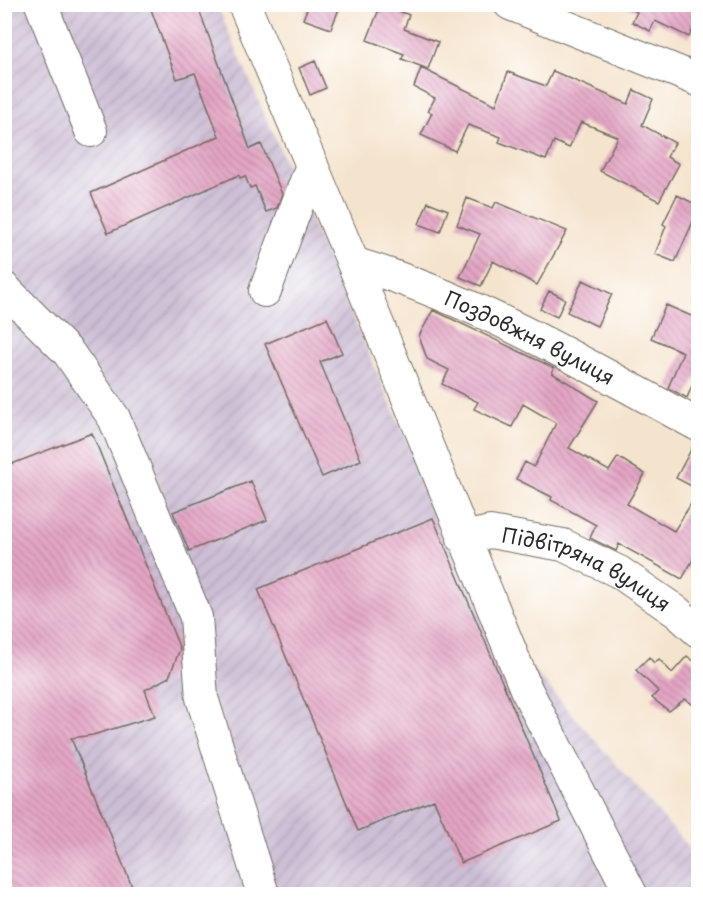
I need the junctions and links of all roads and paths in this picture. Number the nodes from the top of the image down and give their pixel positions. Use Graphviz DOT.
graph roads {
  1 [pos="41,4"];
  2 [pos="244,4"];
  3 [pos="510,4"];
  4 [pos="699,80"];
  5 [pos="91,131"];
  6 [pos="312,165"];
  7 [pos="353,263"];
  8 [pos="4,288"];
  9 [pos="265,291"];
  10 [pos="699,425"];
  11 [pos="463,538"];
  12 [pos="699,631"];
  13 [pos="263,894"];
  14 [pos="631,894"];
  1 -- 5 [label="street"];
  2 -- 6 [label="street"];
  3 -- 4 [label="street"];
  6 -- 7 [label="street"];
  6 -- 9 [label="street"];
  7 -- 10 [label="street, Поздовжня вулиця"];
  7 -- 11 [label="street"];
  8 -- 13 [label="street"];
  11 -- 12 [label="street, Підвітряна вулиця"];
  11 -- 14 [label="street"];
}
